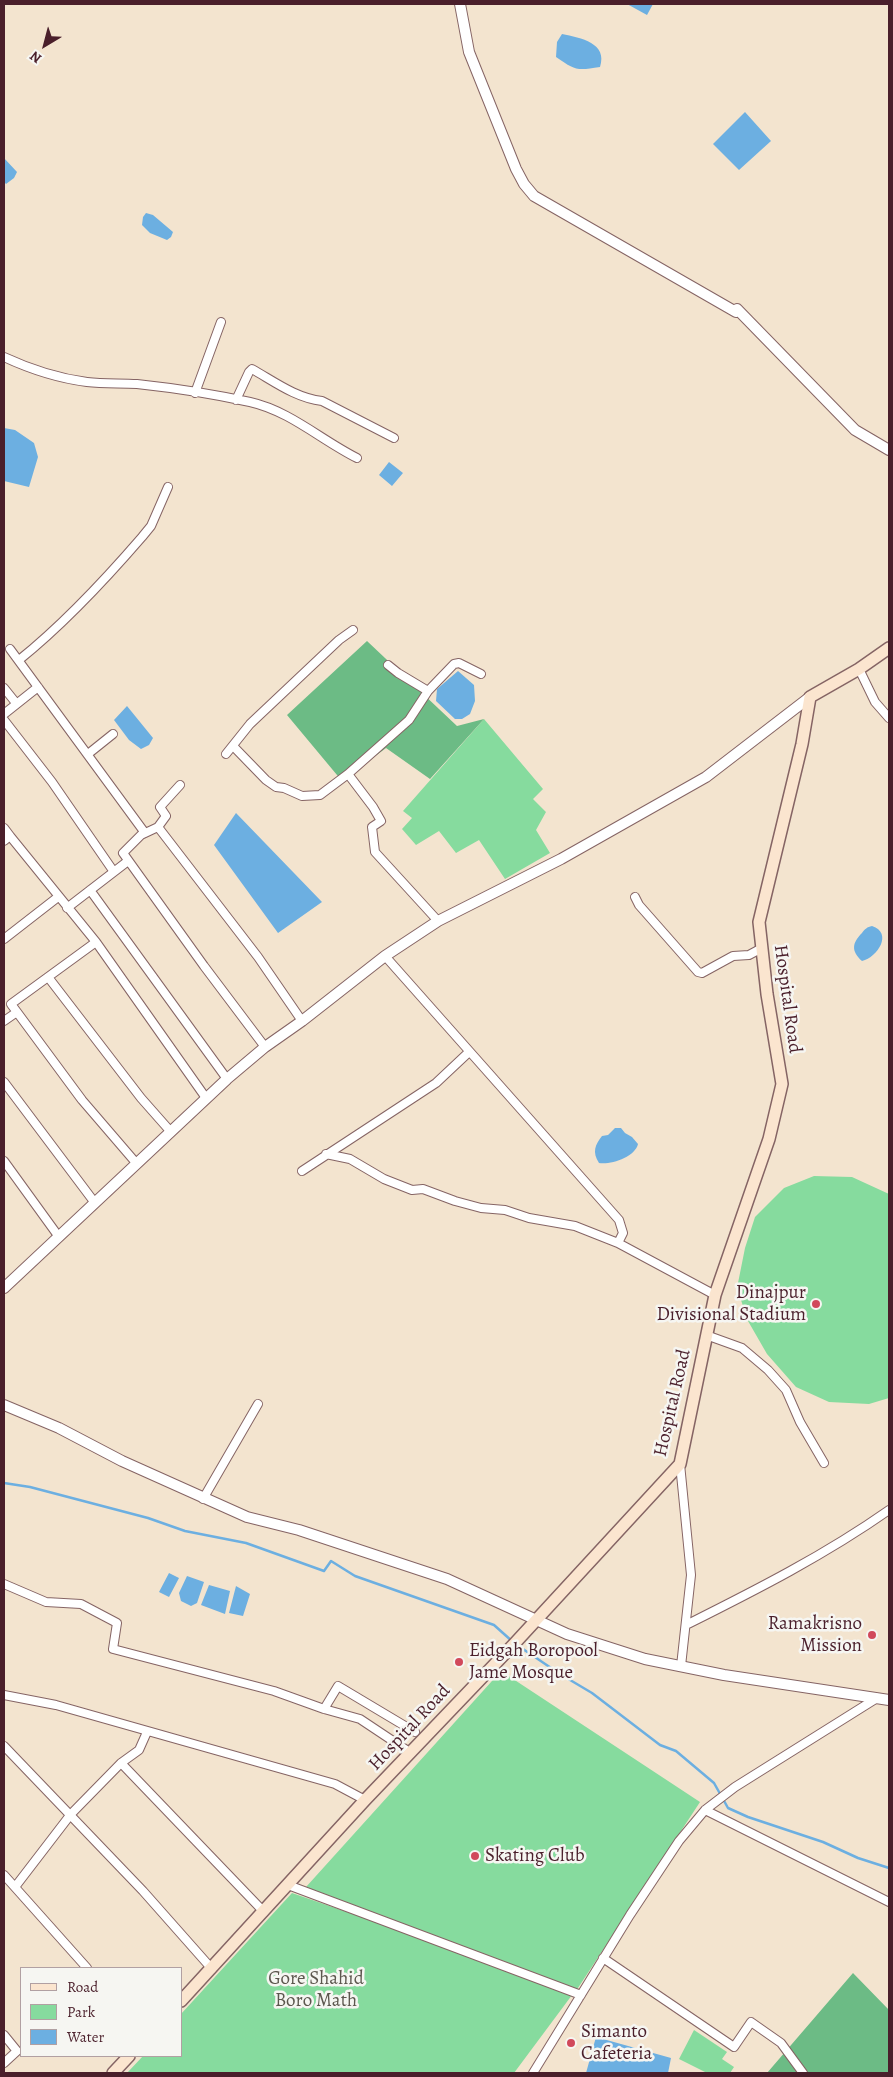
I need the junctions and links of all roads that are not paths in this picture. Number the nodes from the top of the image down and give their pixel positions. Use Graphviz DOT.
graph roads {
  1 [pos="460,4"];
  2 [pos="221,322"];
  3 [pos="4,357"];
  4 [pos="194,393"];
  5 [pos="236,400"];
  6 [pos="394,438"];
  7 [pos="889,450"];
  8 [pos="357,458"];
  9 [pos="168,487"];
  10 [pos="352,630"];
  11 [pos="889,648"];
  12 [pos="10,649"];
  13 [pos="19,660"];
  14 [pos="388,665"];
  15 [pos="859,669"];
  16 [pos="481,674"];
  17 [pos="38,686"];
  18 [pos="4,688"];
  19 [pos="428,691"];
  20 [pos="810,697"];
  21 [pos="16,703"];
  22 [pos="4,714"];
  23 [pos="889,718"];
  24 [pos="4,720"];
  25 [pos="113,734"];
  26 [pos="233,746"];
  27 [pos="88,754"];
  28 [pos="226,754"];
  29 [pos="348,774"];
  30 [pos="180,785"];
  31 [pos="158,827"];
  32 [pos="4,828"];
  33 [pos="145,833"];
  34 [pos="7,839"];
  35 [pos="128,861"];
  36 [pos="114,872"];
  37 [pos="90,890"];
  38 [pos="58,897"];
  39 [pos="634,897"];
  40 [pos="67,908"];
  41 [pos="438,921"];
  42 [pos="4,939"];
  43 [pos="96,942"];
  44 [pos="762,948"];
  45 [pos="385,956"];
  46 [pos="48,977"];
  47 [pos="17,1012"];
  48 [pos="4,1020"];
  49 [pos="302,1022"];
  50 [pos="265,1047"];
  51 [pos="469,1052"];
  52 [pos="226,1079"];
  53 [pos="4,1082"];
  54 [pos="206,1098"];
  55 [pos="171,1132"];
  56 [pos="326,1154"];
  57 [pos="4,1161"];
  58 [pos="137,1164"];
  59 [pos="302,1171"];
  60 [pos="95,1203"];
  61 [pos="59,1237"];
  62 [pos="618,1243"];
  63 [pos="4,1288"];
  64 [pos="715,1295"];
  65 [pos="706,1335"];
  66 [pos="4,1404"];
  67 [pos="258,1404"];
  68 [pos="824,1463"];
  69 [pos="680,1464"];
  70 [pos="203,1499"];
  71 [pos="889,1510"];
  72 [pos="4,1584"];
  73 [pos="536,1620"];
  74 [pos="686,1625"];
  75 [pos="680,1666"];
  76 [pos="4,1695"];
  77 [pos="877,1698"];
  78 [pos="889,1700"];
  79 [pos="324,1709"];
  80 [pos="148,1732"];
  81 [pos="415,1732"];
  82 [pos="4,1746"];
  83 [pos="410,1753"];
  84 [pos="121,1763"];
  85 [pos="365,1800"];
  86 [pos="708,1808"];
  87 [pos="71,1814"];
  88 [pos="4,1876"];
  89 [pos="288,1885"];
  90 [pos="14,1887"];
  91 [pos="889,1902"];
  92 [pos="264,1912"];
  93 [pos="604,1958"];
  94 [pos="86,1967"];
  95 [pos="212,1969"];
  96 [pos="581,1995"];
  97 [pos="182,2000"];
  98 [pos="4,2035"];
  99 [pos="128,2057"];
  100 [pos="4,2063"];
  101 [pos="113,2073"];
  102 [pos="533,2073"];
  103 [pos="803,2073"];
  1 -- 7 [label="street"];
  2 -- 4 [label="street"];
  3 -- 4 [label="street"];
  4 -- 5 [label="street"];
  5 -- 6 [label="street"];
  5 -- 8 [label="street"];
  9 -- 13 [label="street"];
  10 -- 26 [label="street"];
  11 -- 15 [label="main road"];
  12 -- 13 [label="street"];
  13 -- 17 [label="street"];
  14 -- 19 [label="street"];
  15 -- 20 [label="main road"];
  15 -- 23 [label="street"];
  16 -- 19 [label="street"];
  17 -- 21 [label="street"];
  17 -- 27 [label="street"];
  18 -- 21 [label="street"];
  19 -- 29 [label="street"];
  20 -- 41 [label="street"];
  20 -- 44 [label="main road, Hospital Road"];
  21 -- 22 [label="street"];
  24 -- 36 [label="street"];
  25 -- 27 [label="street"];
  26 -- 28 [label="street"];
  26 -- 29 [label="street"];
  27 -- 33 [label="street"];
  29 -- 41 [label="street"];
  30 -- 31 [label="street"];
  31 -- 33 [label="street"];
  31 -- 49 [label="street"];
  32 -- 34 [label="street"];
  33 -- 35 [label="street"];
  34 -- 38 [label="street"];
  35 -- 36 [label="street"];
  35 -- 50 [label="street"];
  36 -- 37 [label="street"];
  37 -- 40 [label="street"];
  37 -- 52 [label="street"];
  38 -- 40 [label="street"];
  38 -- 42 [label="street"];
  39 -- 44 [label="street"];
  40 -- 43 [label="street"];
  41 -- 45 [label="street"];
  43 -- 46 [label="street"];
  43 -- 54 [label="street"];
  44 -- 64 [label="main road, Hospital Road"];
  45 -- 49 [label="street"];
  45 -- 51 [label="street"];
  46 -- 47 [label="street"];
  46 -- 55 [label="street"];
  47 -- 48 [label="street"];
  47 -- 58 [label="street"];
  49 -- 50 [label="street"];
  50 -- 52 [label="street"];
  51 -- 56 [label="street"];
  51 -- 62 [label="street"];
  52 -- 54 [label="street"];
  53 -- 60 [label="street"];
  54 -- 55 [label="street"];
  55 -- 58 [label="street"];
  56 -- 59 [label="street"];
  56 -- 62 [label="street"];
  57 -- 61 [label="street"];
  58 -- 60 [label="street"];
  60 -- 61 [label="street"];
  61 -- 63 [label="street"];
  62 -- 64 [label="street"];
  64 -- 65 [label="main road, Hospital Road"];
  65 -- 68 [label="street"];
  65 -- 69 [label="main road, Hospital Road"];
  66 -- 70 [label="street"];
  67 -- 70 [label="street"];
  69 -- 73 [label="main road, Hospital Road"];
  69 -- 74 [label="street"];
  70 -- 73 [label="street"];
  71 -- 74 [label="street"];
  72 -- 79 [label="street"];
  73 -- 75 [label="street"];
  73 -- 83 [label="main road, Hospital Road"];
  74 -- 75 [label="street"];
  75 -- 77 [label="street"];
  76 -- 80 [label="street"];
  77 -- 78 [label="street"];
  77 -- 86 [label="street"];
  79 -- 81 [label="street"];
  79 -- 83 [label="street"];
  80 -- 84 [label="street"];
  80 -- 85 [label="street"];
  82 -- 87 [label="street"];
  83 -- 85 [label="main road, Hospital Road"];
  84 -- 87 [label="street"];
  84 -- 92 [label="street"];
  85 -- 89 [label="main road, Hospital Road"];
  86 -- 91 [label="street"];
  86 -- 93 [label="street"];
  87 -- 90 [label="street"];
  87 -- 95 [label="street"];
  88 -- 90 [label="street"];
  89 -- 92 [label="main road, Hospital Road"];
  89 -- 96 [label="street"];
  90 -- 94 [label="street"];
  92 -- 95 [label="main road, Hospital Road"];
  93 -- 96 [label="street"];
  93 -- 103 [label="street"];
  95 -- 97 [label="main road, Hospital Road"];
  96 -- 102 [label="street"];
  98 -- 100 [label="street"];
  99 -- 101 [label="main road"];
}
